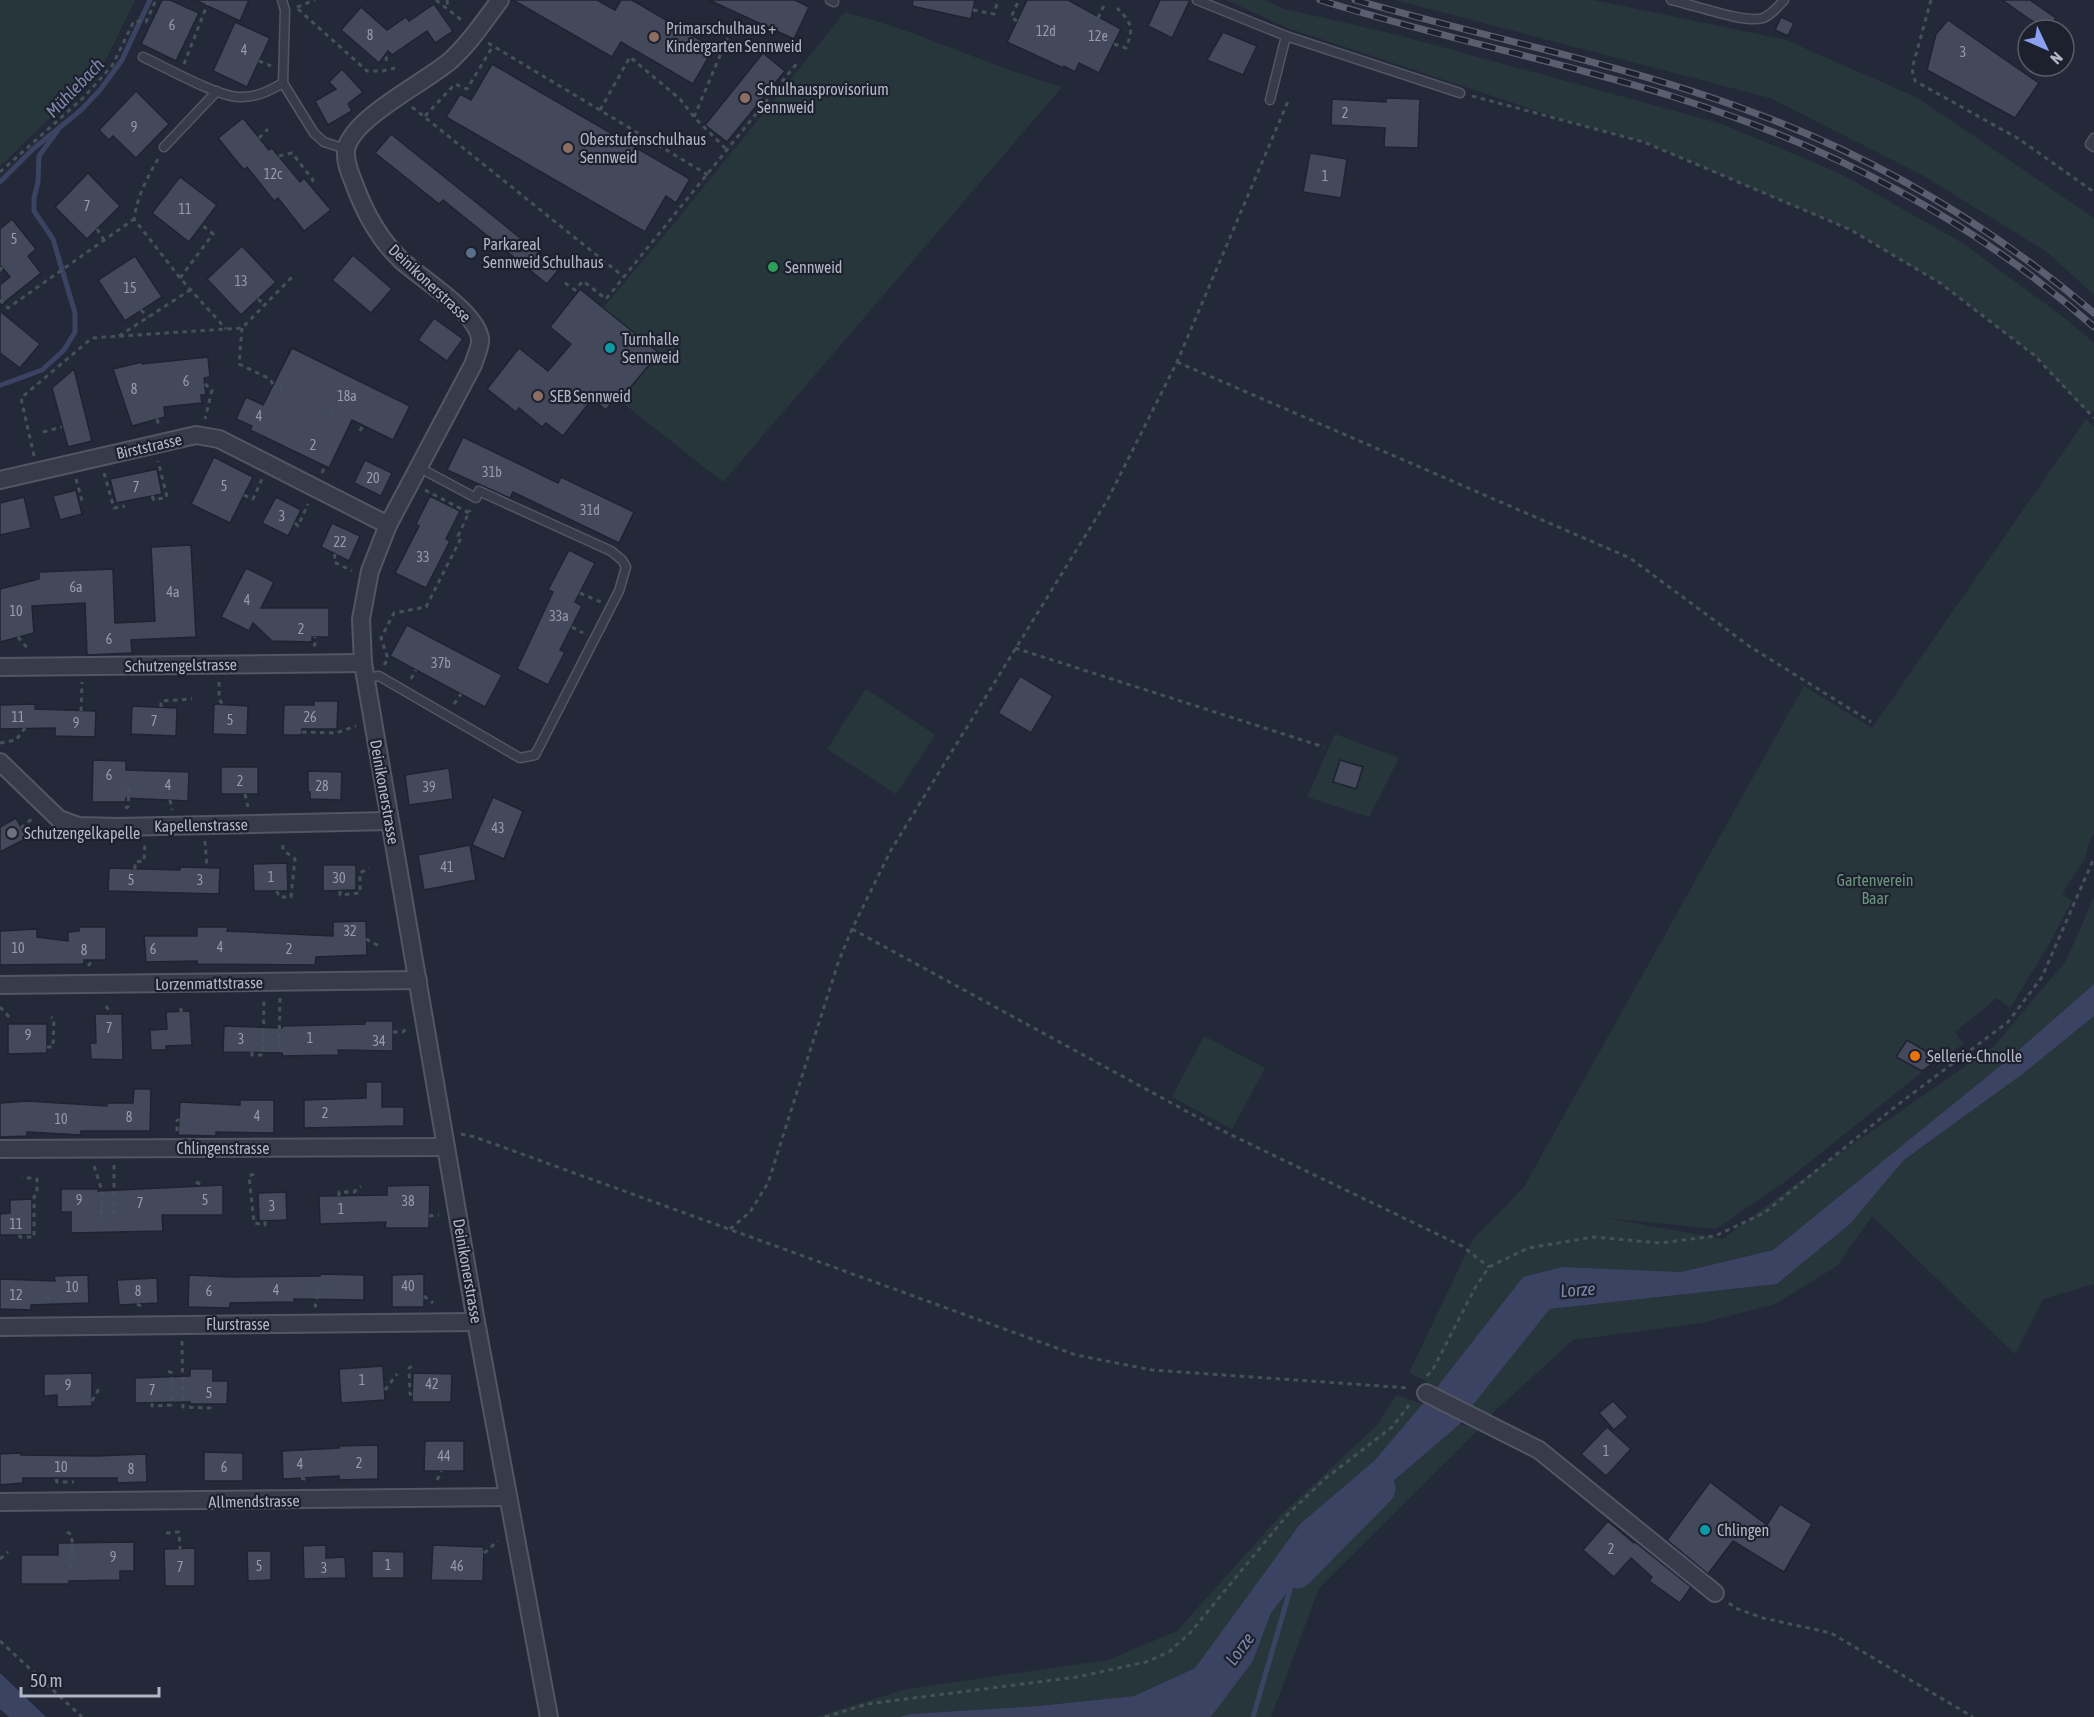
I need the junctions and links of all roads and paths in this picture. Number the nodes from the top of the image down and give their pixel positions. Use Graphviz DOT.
graph roads {
  1 [pos="156,0"];
  2 [pos="209,0"];
  3 [pos="282,0"];
  4 [pos="315,0"];
  5 [pos="436,0"];
  6 [pos="447,0"];
  7 [pos="500,0"];
  8 [pos="998,0"];
  9 [pos="1019,0"];
  10 [pos="1197,0"];
  11 [pos="1673,0"];
  12 [pos="1784,0"];
  13 [pos="1931,0"];
  14 [pos="1104,3"];
  15 [pos="1117,8"];
  16 [pos="448,9"];
  17 [pos="973,10"];
  18 [pos="1098,18"];
  19 [pos="1017,21"];
  20 [pos="733,25"];
  21 [pos="470,27"];
  22 [pos="1286,36"];
  23 [pos="188,37"];
  24 [pos="193,39"];
  25 [pos="486,41"];
  26 [pos="1114,44"];
  27 [pos="493,46"];
  28 [pos="387,53"];
  29 [pos="143,57"];
  30 [pos="387,61"];
  31 [pos="798,62"];
  32 [pos="183,64"];
  33 [pos="395,68"];
  34 [pos="283,83"];
  35 [pos="217,91"];
  36 [pos="1460,93"];
  37 [pos="399,96"];
  38 [pos="1289,99"];
  39 [pos="1270,100"];
  40 [pos="600,110"];
  41 [pos="424,116"];
  42 [pos="694,117"];
  43 [pos="268,129"];
  44 [pos="259,138"];
  45 [pos="2094,138"];
  46 [pos="164,147"];
  47 [pos="2094,147"];
  48 [pos="346,149"];
  49 [pos="727,150"];
  50 [pos="279,156"];
  51 [pos="0,172"];
  52 [pos="708,175"];
  53 [pos="309,184"];
  54 [pos="2094,192"];
  55 [pos="134,219"];
  56 [pos="202,225"];
  57 [pos="97,229"];
  58 [pos="104,240"];
  59 [pos="294,275"];
  60 [pos="624,277"];
  61 [pos="180,278"];
  62 [pos="565,283"];
  63 [pos="190,290"];
  64 [pos="258,299"];
  65 [pos="0,300"];
  66 [pos="264,305"];
  67 [pos="141,310"];
  68 [pos="148,316"];
  69 [pos="242,328"];
  70 [pos="226,329"];
  71 [pos="117,337"];
  72 [pos="1177,362"];
  73 [pos="205,384"];
  74 [pos="283,386"];
  75 [pos="275,388"];
  76 [pos="280,391"];
  77 [pos="208,407"];
  78 [pos="333,410"];
  79 [pos="330,415"];
  80 [pos="2094,418"];
  81 [pos="363,425"];
  82 [pos="62,427"];
  83 [pos="360,431"];
  84 [pos="43,432"];
  85 [pos="154,445"];
  86 [pos="100,457"];
  87 [pos="35,462"];
  88 [pos="269,464"];
  89 [pos="418,467"];
  90 [pos="0,480"];
  91 [pos="410,483"];
  92 [pos="315,487"];
  93 [pos="80,495"];
  94 [pos="244,495"];
  95 [pos="152,496"];
  96 [pos="476,498"];
  97 [pos="79,502"];
  98 [pos="125,506"];
  99 [pos="469,513"];
  100 [pos="295,523"];
  101 [pos="388,525"];
  102 [pos="335,554"];
  103 [pos="356,573"];
  104 [pos="579,593"];
  105 [pos="586,596"];
  106 [pos="572,627"];
  107 [pos="577,630"];
  108 [pos="18,637"];
  109 [pos="315,637"];
  110 [pos="311,645"];
  111 [pos="1016,648"];
  112 [pos="32,654"];
  113 [pos="0,667"];
  114 [pos="416,670"];
  115 [pos="369,672"];
  116 [pos="82,674"];
  117 [pos="220,674"];
  118 [pos="412,675"];
  119 [pos="461,694"];
  120 [pos="192,699"];
  121 [pos="456,700"];
  122 [pos="223,705"];
  123 [pos="161,707"];
  124 [pos="81,711"];
  125 [pos="1871,722"];
  126 [pos="359,725"];
  127 [pos="25,728"];
  128 [pos="302,732"];
  129 [pos="0,743"];
  130 [pos="1324,747"];
  131 [pos="0,762"];
  132 [pos="126,789"];
  133 [pos="245,794"];
  134 [pos="117,810"];
  135 [pos="249,812"];
  136 [pos="36,815"];
  137 [pos="389,821"];
  138 [pos="21,828"];
  139 [pos="204,833"];
  140 [pos="283,833"];
  141 [pos="145,834"];
  142 [pos="2094,858"];
  143 [pos="207,868"];
  144 [pos="369,868"];
  145 [pos="135,869"];
  146 [pos="277,891"];
  147 [pos="340,891"];
  148 [pos="852,929"];
  149 [pos="366,939"];
  150 [pos="379,946"];
  151 [pos="93,960"];
  152 [pos="87,967"];
  153 [pos="418,980"];
  154 [pos="0,986"];
  155 [pos="264,993"];
  156 [pos="280,993"];
  157 [pos="106,1006"];
  158 [pos="0,1007"];
  159 [pos="111,1014"];
  160 [pos="51,1017"];
  161 [pos="11,1019"];
  162 [pos="406,1028"];
  163 [pos="393,1032"];
  164 [pos="47,1047"];
  165 [pos="282,1051"];
  166 [pos="252,1052"];
  167 [pos="179,1119"];
  168 [pos="444,1130"];
  169 [pos="177,1135"];
  170 [pos="446,1147"];
  171 [pos="0,1149"];
  172 [pos="114,1161"];
  173 [pos="92,1162"];
  174 [pos="254,1174"];
  175 [pos="22,1178"];
  176 [pos="196,1182"];
  177 [pos="203,1185"];
  178 [pos="361,1186"];
  179 [pos="339,1196"];
  180 [pos="118,1215"];
  181 [pos="439,1215"];
  182 [pos="429,1216"];
  183 [pos="98,1219"];
  184 [pos="265,1221"];
  185 [pos="730,1229"];
  186 [pos="20,1235"];
  187 [pos="1489,1267"];
  188 [pos="424,1296"];
  189 [pos="45,1298"];
  190 [pos="55,1298"];
  191 [pos="433,1303"];
  192 [pos="476,1322"];
  193 [pos="0,1327"];
  194 [pos="182,1336"];
  195 [pos="416,1364"];
  196 [pos="164,1369"];
  197 [pos="397,1374"];
  198 [pos="100,1388"];
  199 [pos="385,1390"];
  200 [pos="1421,1391"];
  201 [pos="412,1395"];
  202 [pos="92,1401"];
  203 [pos="152,1403"];
  204 [pos="211,1404"];
  205 [pos="442,1471"];
  206 [pos="301,1478"];
  207 [pos="310,1481"];
  208 [pos="436,1481"];
  209 [pos="508,1497"];
  210 [pos="0,1502"];
  211 [pos="67,1532"];
  212 [pos="166,1533"];
  213 [pos="498,1541"];
  214 [pos="180,1549"];
  215 [pos="8,1552"];
  216 [pos="484,1553"];
  217 [pos="0,1559"];
  218 [pos="69,1566"];
  219 [pos="1715,1593"];
  220 [pos="0,1641"];
  221 [pos="82,1717"];
  222 [pos="549,1717"];
  223 [pos="825,1717"];
  224 [pos="1973,1717"];
  1 -- 51 [label="path"];
  2 -- 24 [label="path"];
  3 -- 34 [label="lane"];
  4 -- 33 [label="path"];
  5 -- 16 [label="path"];
  6 -- 16 [label="path"];
  7 -- 37 [label="street"];
  8 -- 17 [label="path"];
  9 -- 19 [label="path"];
  10 -- 22 [label="lane"];
  11 -- 12 [label="lane"];
  13 -- 54 [label="path"];
  14 -- 18 [label="path"];
  15 -- 26 [label="path"];
  16 -- 21 [label="path"];
  20 -- 42 [label="path"];
  22 -- 36 [label="lane"];
  22 -- 39 [label="lane"];
  23 -- 24 [label="path"];
  24 -- 32 [label="path"];
  25 -- 27 [label="path"];
  27 -- 40 [label="path"];
  27 -- 41 [label="path"];
  28 -- 30 [label="path"];
  29 -- 35 [label="lane"];
  31 -- 49 [label="path"];
  34 -- 35 [label="lane"];
  34 -- 48 [label="lane"];
  35 -- 46 [label="lane"];
  36 -- 80 [label="path"];
  37 -- 41 [label="path"];
  37 -- 48 [label="street"];
  38 -- 72 [label="path"];
  40 -- 42 [label="path"];
  40 -- 52 [label="path"];
  41 -- 60 [label="path"];
  42 -- 49 [label="path"];
  43 -- 44 [label="path"];
  45 -- 47 [label="lane"];
  46 -- 55 [label="path"];
  48 -- 89 [label="street, Deinikonerstrasse"];
  49 -- 52 [label="path"];
  50 -- 53 [label="path"];
  52 -- 60 [label="path"];
  55 -- 58 [label="path"];
  55 -- 61 [label="path"];
  56 -- 61 [label="path"];
  57 -- 58 [label="path"];
  58 -- 65 [label="path"];
  59 -- 66 [label="path"];
  60 -- 62 [label="path"];
  61 -- 63 [label="path"];
  63 -- 68 [label="path"];
  63 -- 70 [label="path"];
  64 -- 66 [label="path"];
  66 -- 69 [label="path"];
  67 -- 68 [label="path"];
  68 -- 71 [label="path"];
  69 -- 70 [label="path"];
  69 -- 75 [label="path"];
  70 -- 71 [label="path"];
  71 -- 87 [label="path"];
  72 -- 111 [label="path"];
  72 -- 125 [label="path"];
  73 -- 77 [label="path"];
  74 -- 76 [label="path"];
  78 -- 79 [label="path"];
  81 -- 83 [label="path"];
  82 -- 84 [label="path"];
  85 -- 86 [label="street, Birststrasse"];
  85 -- 88 [label="street, Birststrasse"];
  85 -- 95 [label="path"];
  86 -- 90 [label="street, Birststrasse"];
  86 -- 98 [label="path"];
  88 -- 92 [label="street, Birststrasse"];
  88 -- 94 [label="path"];
  89 -- 91 [label="street, Deinikonerstrasse"];
  89 -- 96 [label="lane"];
  91 -- 99 [label="path"];
  91 -- 101 [label="street, Deinikonerstrasse"];
  92 -- 100 [label="path"];
  92 -- 101 [label="street, Birststrasse"];
  93 -- 97 [label="path"];
  96 -- 99 [label="path"];
  96 -- 115 [label="lane"];
  99 -- 115 [label="path"];
  101 -- 115 [label="street, Deinikonerstrasse"];
  102 -- 103 [label="path"];
  104 -- 105 [label="path"];
  106 -- 107 [label="path"];
  108 -- 112 [label="path"];
  109 -- 110 [label="path"];
  111 -- 130 [label="path"];
  111 -- 148 [label="path"];
  113 -- 115 [label="street, Schutzengelstrasse"];
  114 -- 118 [label="path"];
  115 -- 137 [label="street, Deinikonerstrasse"];
  116 -- 124 [label="path"];
  117 -- 122 [label="path"];
  119 -- 121 [label="path"];
  120 -- 123 [label="path"];
  126 -- 128 [label="path"];
  127 -- 129 [label="path"];
  131 -- 137 [label="street, Kapellenstrasse"];
  132 -- 134 [label="path"];
  133 -- 135 [label="path"];
  136 -- 138 [label="path"];
  137 -- 153 [label="street, Deinikonerstrasse"];
  139 -- 143 [label="path"];
  140 -- 146 [label="path"];
  141 -- 145 [label="path"];
  142 -- 187 [label="path"];
  144 -- 147 [label="path"];
  148 -- 185 [label="path"];
  148 -- 187 [label="path"];
  149 -- 150 [label="path"];
  151 -- 152 [label="path"];
  153 -- 154 [label="street, Lorzenmattstrasse"];
  153 -- 168 [label="street, Deinikonerstrasse"];
  155 -- 166 [label="path"];
  156 -- 165 [label="path"];
  157 -- 159 [label="path"];
  158 -- 161 [label="path"];
  160 -- 164 [label="path"];
  162 -- 163 [label="path"];
  167 -- 169 [label="path"];
  168 -- 170 [label="street, Deinikonerstrasse"];
  168 -- 185 [label="path"];
  170 -- 171 [label="street, Chlingenstrasse"];
  170 -- 192 [label="street, Deinikonerstrasse"];
  172 -- 180 [label="path"];
  173 -- 183 [label="path"];
  174 -- 184 [label="path"];
  175 -- 186 [label="path"];
  176 -- 177 [label="path"];
  178 -- 179 [label="path"];
  181 -- 182 [label="path"];
  185 -- 200 [label="path"];
  187 -- 200 [label="path"];
  188 -- 191 [label="path"];
  189 -- 190 [label="path"];
  192 -- 193 [label="street, Flurstrasse"];
  192 -- 209 [label="street, Deinikonerstrasse"];
  194 -- 204 [label="path"];
  195 -- 201 [label="path"];
  196 -- 203 [label="path"];
  197 -- 199 [label="path"];
  198 -- 202 [label="path"];
  200 -- 219 [label="street"];
  200 -- 223 [label="path"];
  205 -- 208 [label="path"];
  206 -- 207 [label="path"];
  209 -- 210 [label="street, Allmendstrasse"];
  209 -- 222 [label="street, Deinikonerstrasse"];
  211 -- 218 [label="path"];
  212 -- 214 [label="path"];
  213 -- 216 [label="path"];
  215 -- 217 [label="path"];
  219 -- 224 [label="path"];
  220 -- 221 [label="path"];
}
